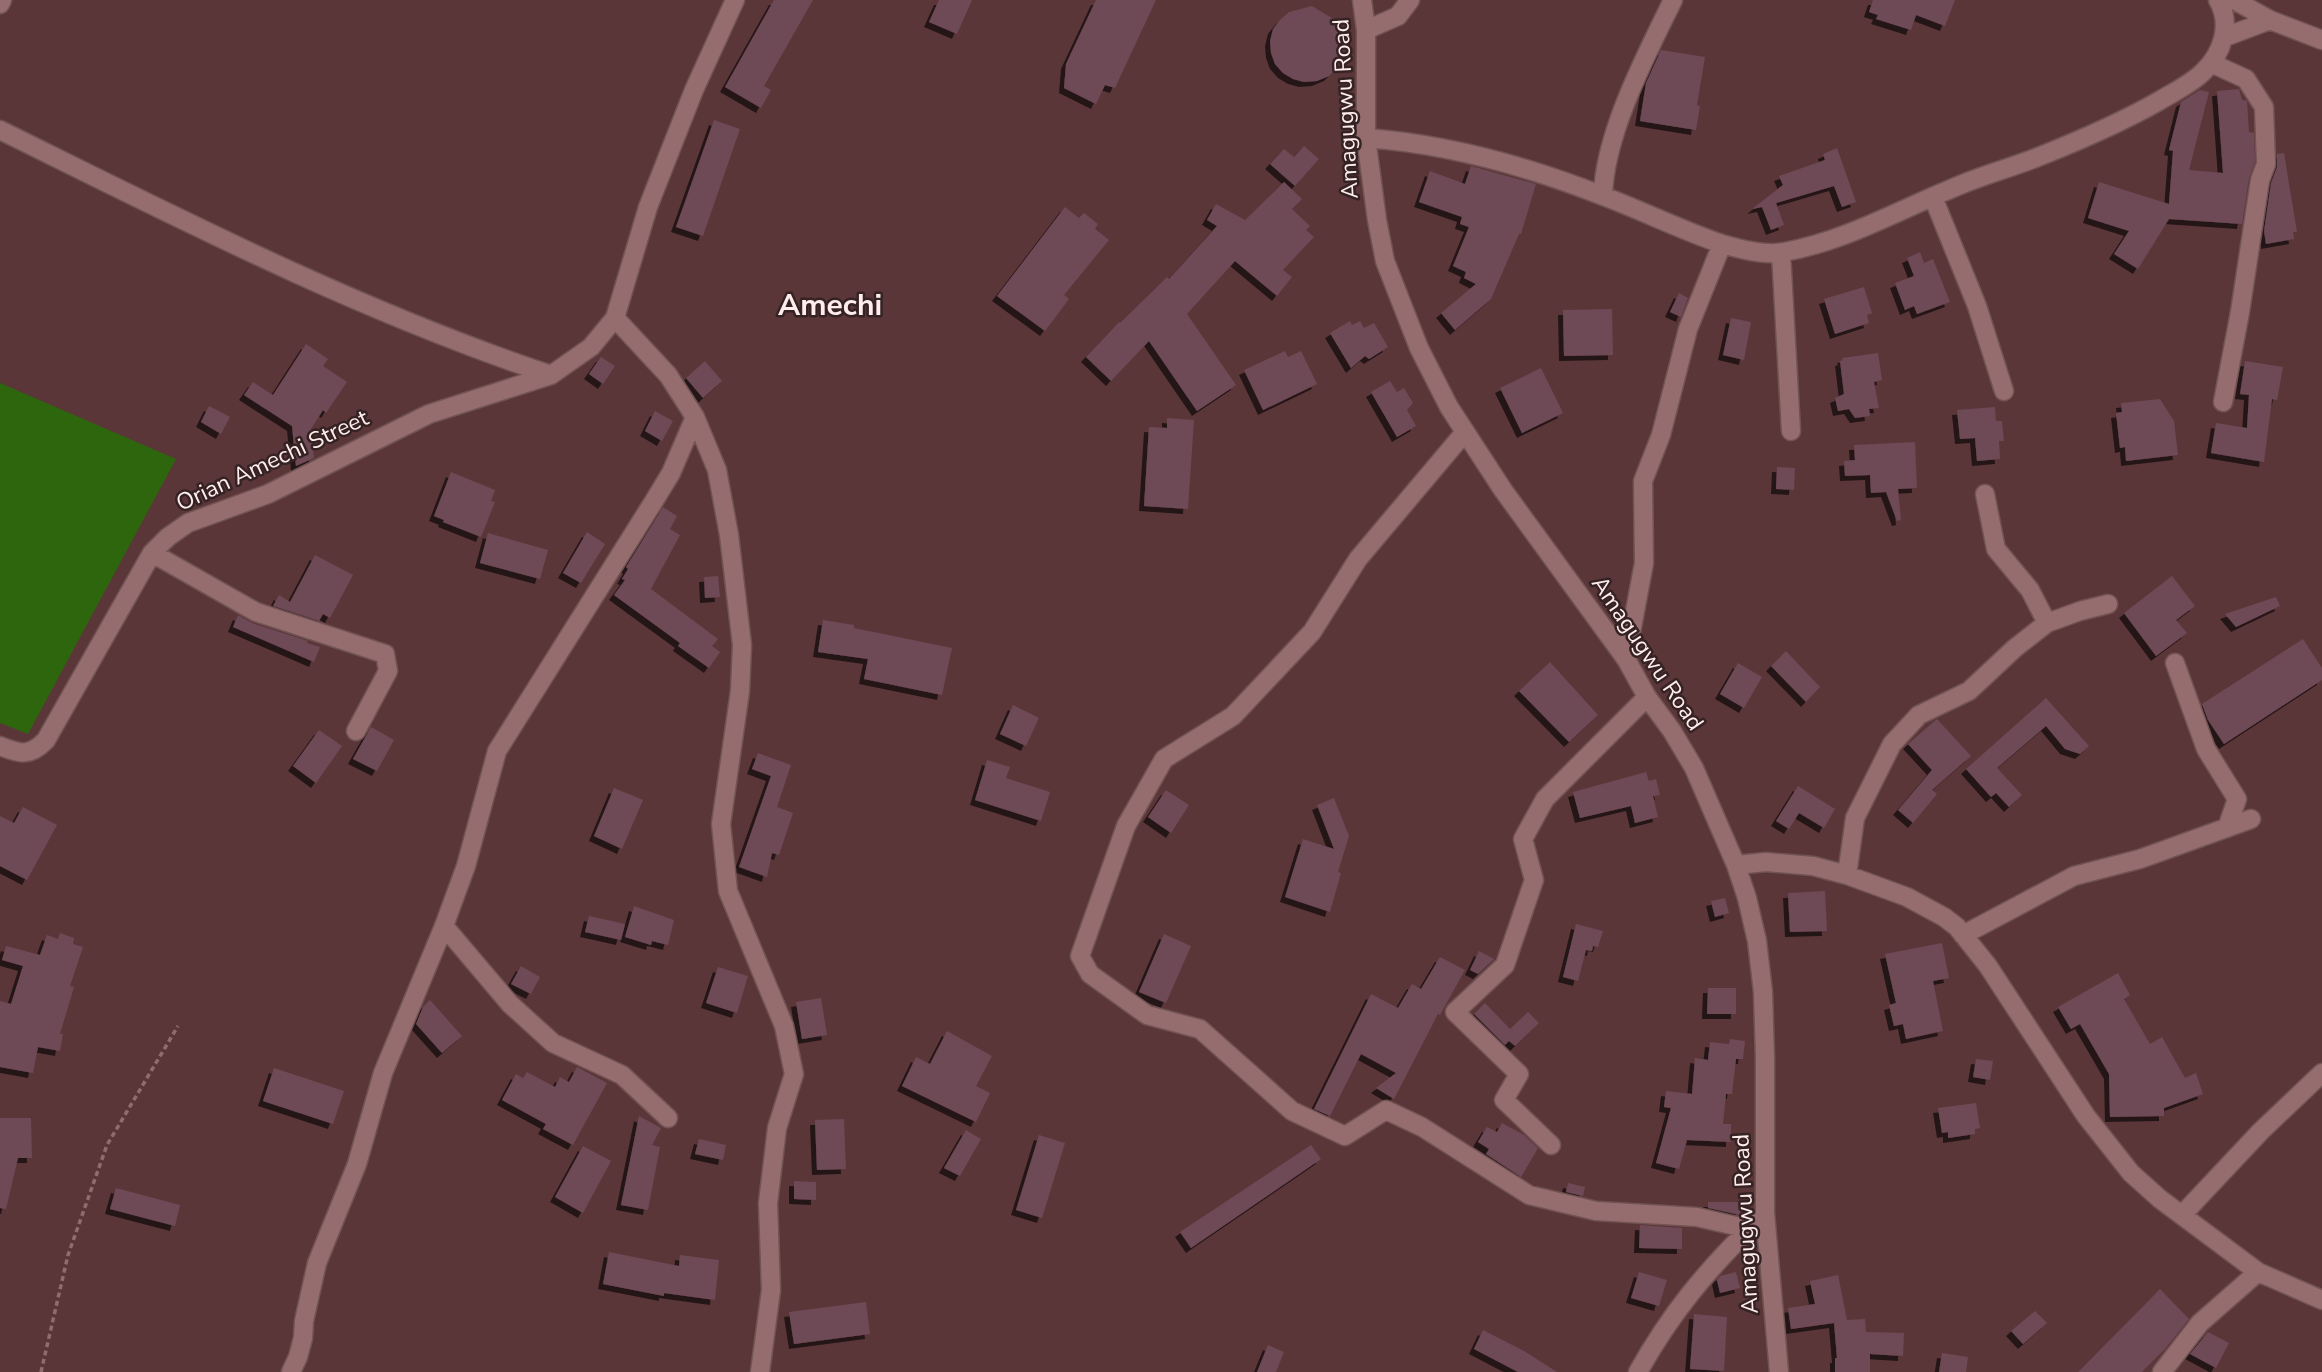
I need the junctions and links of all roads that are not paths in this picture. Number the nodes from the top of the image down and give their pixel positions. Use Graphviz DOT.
graph roads {
  1 [pos="735,0"];
  2 [pos="1362,0"];
  3 [pos="1410,0"];
  4 [pos="1674,0"];
  5 [pos="2218,0"];
  6 [pos="2234,0"];
  7 [pos="2270,20"];
  8 [pos="1366,30"];
  9 [pos="2225,37"];
  10 [pos="2322,40"];
  11 [pos="2211,63"];
  12 [pos="0,130"];
  13 [pos="1366,138"];
  14 [pos="1603,196"];
  15 [pos="1933,197"];
  16 [pos="1721,244"];
  17 [pos="1781,253"];
  18 [pos="615,318"];
  19 [pos="551,375"];
  20 [pos="2004,391"];
  21 [pos="2223,402"];
  22 [pos="695,416"];
  23 [pos="1791,431"];
  24 [pos="1465,432"];
  25 [pos="1985,494"];
  26 [pos="152,553"];
  27 [pos="2108,604"];
  28 [pos="2047,623"];
  29 [pos="1626,659"];
  30 [pos="2175,663"];
  31 [pos="1647,697"];
  32 [pos="356,731"];
  33 [pos="0,746"];
  34 [pos="2251,819"];
  35 [pos="2227,828"];
  36 [pos="1736,865"];
  37 [pos="1847,874"];
  38 [pos="444,926"];
  39 [pos="1963,935"];
  40 [pos="2322,1073"];
  41 [pos="668,1118"];
  42 [pos="1551,1145"];
  43 [pos="1765,1213"];
  44 [pos="2182,1215"];
  45 [pos="1749,1229"];
  46 [pos="2258,1272"];
  47 [pos="2322,1300"];
  48 [pos="291,1372"];
  49 [pos="760,1372"];
  50 [pos="1638,1372"];
  51 [pos="1779,1372"];
  52 [pos="2162,1372"];
  1 -- 18 [label="street, Orian Amechi Street"];
  2 -- 8 [label="street, Amagugwu Road"];
  3 -- 8 [label="street"];
  4 -- 14 [label="street"];
  5 -- 9 [label="street"];
  6 -- 7 [label="street"];
  7 -- 9 [label="street"];
  7 -- 10 [label="street"];
  8 -- 13 [label="street, Amagugwu Road"];
  9 -- 11 [label="street"];
  11 -- 15 [label="street"];
  11 -- 21 [label="street"];
  12 -- 19 [label="street"];
  13 -- 14 [label="street"];
  13 -- 24 [label="street, Amagugwu Road"];
  14 -- 16 [label="street"];
  15 -- 17 [label="street"];
  15 -- 20 [label="street"];
  16 -- 17 [label="street"];
  16 -- 29 [label="street"];
  17 -- 23 [label="street"];
  18 -- 19 [label="street, Orian Amechi Street"];
  18 -- 22 [label="street"];
  19 -- 26 [label="street, Orian Amechi Street"];
  22 -- 38 [label="street"];
  22 -- 49 [label="street"];
  24 -- 29 [label="street, Amagugwu Road"];
  24 -- 45 [label="street"];
  25 -- 28 [label="street"];
  26 -- 32 [label="street"];
  26 -- 33 [label="street, Orian Amechi Street"];
  27 -- 28 [label="street"];
  28 -- 37 [label="street"];
  29 -- 31 [label="street, Amagugwu Road"];
  30 -- 35 [label="street"];
  31 -- 36 [label="street, Amagugwu Road"];
  31 -- 42 [label="street"];
  34 -- 35 [label="street"];
  35 -- 39 [label="street"];
  36 -- 37 [label="street"];
  36 -- 43 [label="street, Amagugwu Road"];
  37 -- 39 [label="street"];
  38 -- 41 [label="street"];
  38 -- 48 [label="street"];
  39 -- 44 [label="street"];
  40 -- 44 [label="street"];
  43 -- 45 [label="street"];
  43 -- 51 [label="street, Amagugwu Road"];
  44 -- 46 [label="street"];
  45 -- 50 [label="street"];
  46 -- 47 [label="street"];
  46 -- 52 [label="street"];
}
